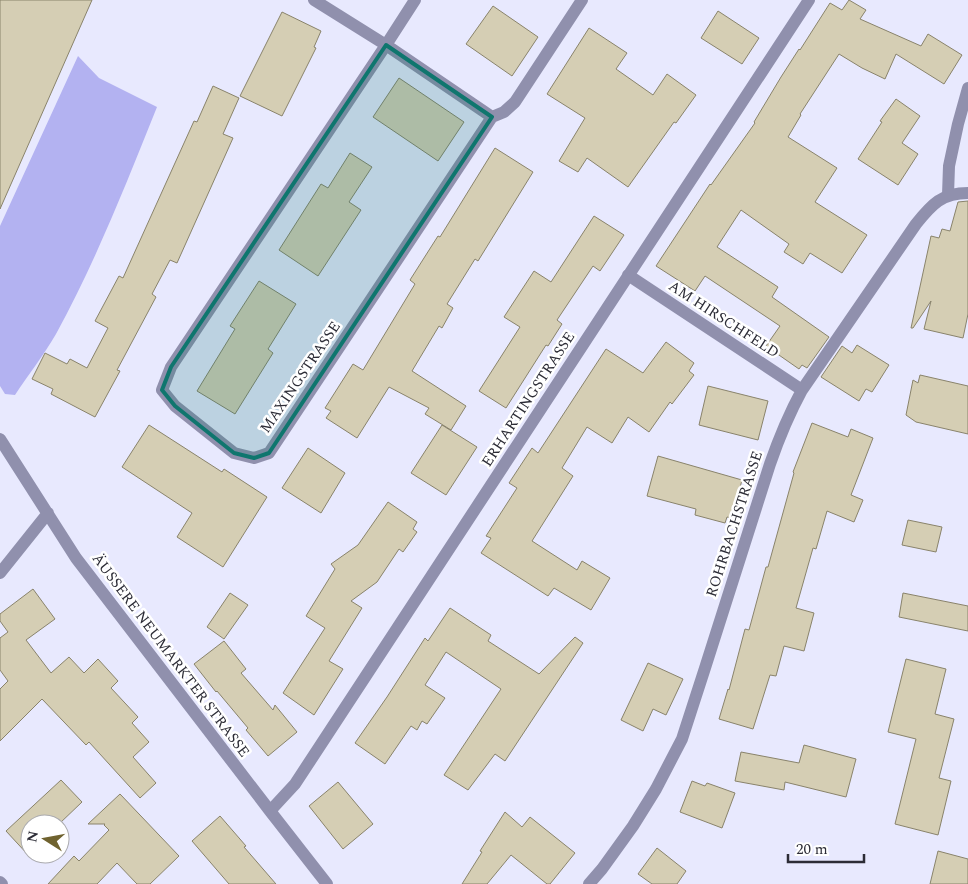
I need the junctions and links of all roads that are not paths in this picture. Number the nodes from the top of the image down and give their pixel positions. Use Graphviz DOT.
graph roads {
  1 [pos="314,0"];
  2 [pos="415,0"];
  3 [pos="582,0"];
  4 [pos="808,0"];
  5 [pos="386,45"];
  6 [pos="968,88"];
  7 [pos="492,117"];
  8 [pos="968,194"];
  9 [pos="948,195"];
  10 [pos="628,275"];
  11 [pos="802,390"];
  12 [pos="0,439"];
  13 [pos="48,514"];
  14 [pos="0,574"];
  15 [pos="270,811"];
  16 [pos="327,884"];
  17 [pos="589,884"];
  1 -- 5 [label="street"];
  2 -- 5 [label="street, MAXINGSTRASSE"];
  3 -- 7 [label="street, MAXINGSTRASSE"];
  4 -- 10 [label="street, ERHARTINGSTRASSE"];
  5 -- 7 [label="street"];
  5 -- 7 [label="street, MAXINGSTRASSE"];
  6 -- 9 [label="street"];
  8 -- 9 [label="street"];
  9 -- 11 [label="street, ROHRBACHSTRASSE"];
  10 -- 11 [label="street, AM HIRSCHFELD"];
  10 -- 15 [label="street, ERHARTINGSTRASSE"];
  11 -- 17 [label="street, ROHRBACHSTRASSE"];
  12 -- 13 [label="street, ÄUSSERE NEUMARKTER STRASSE"];
  13 -- 14 [label="street"];
  13 -- 15 [label="street, ÄUSSERE NEUMARKTER STRASSE"];
  15 -- 16 [label="street, ÄUSSERE NEUMARKTER STRASSE"];
}
